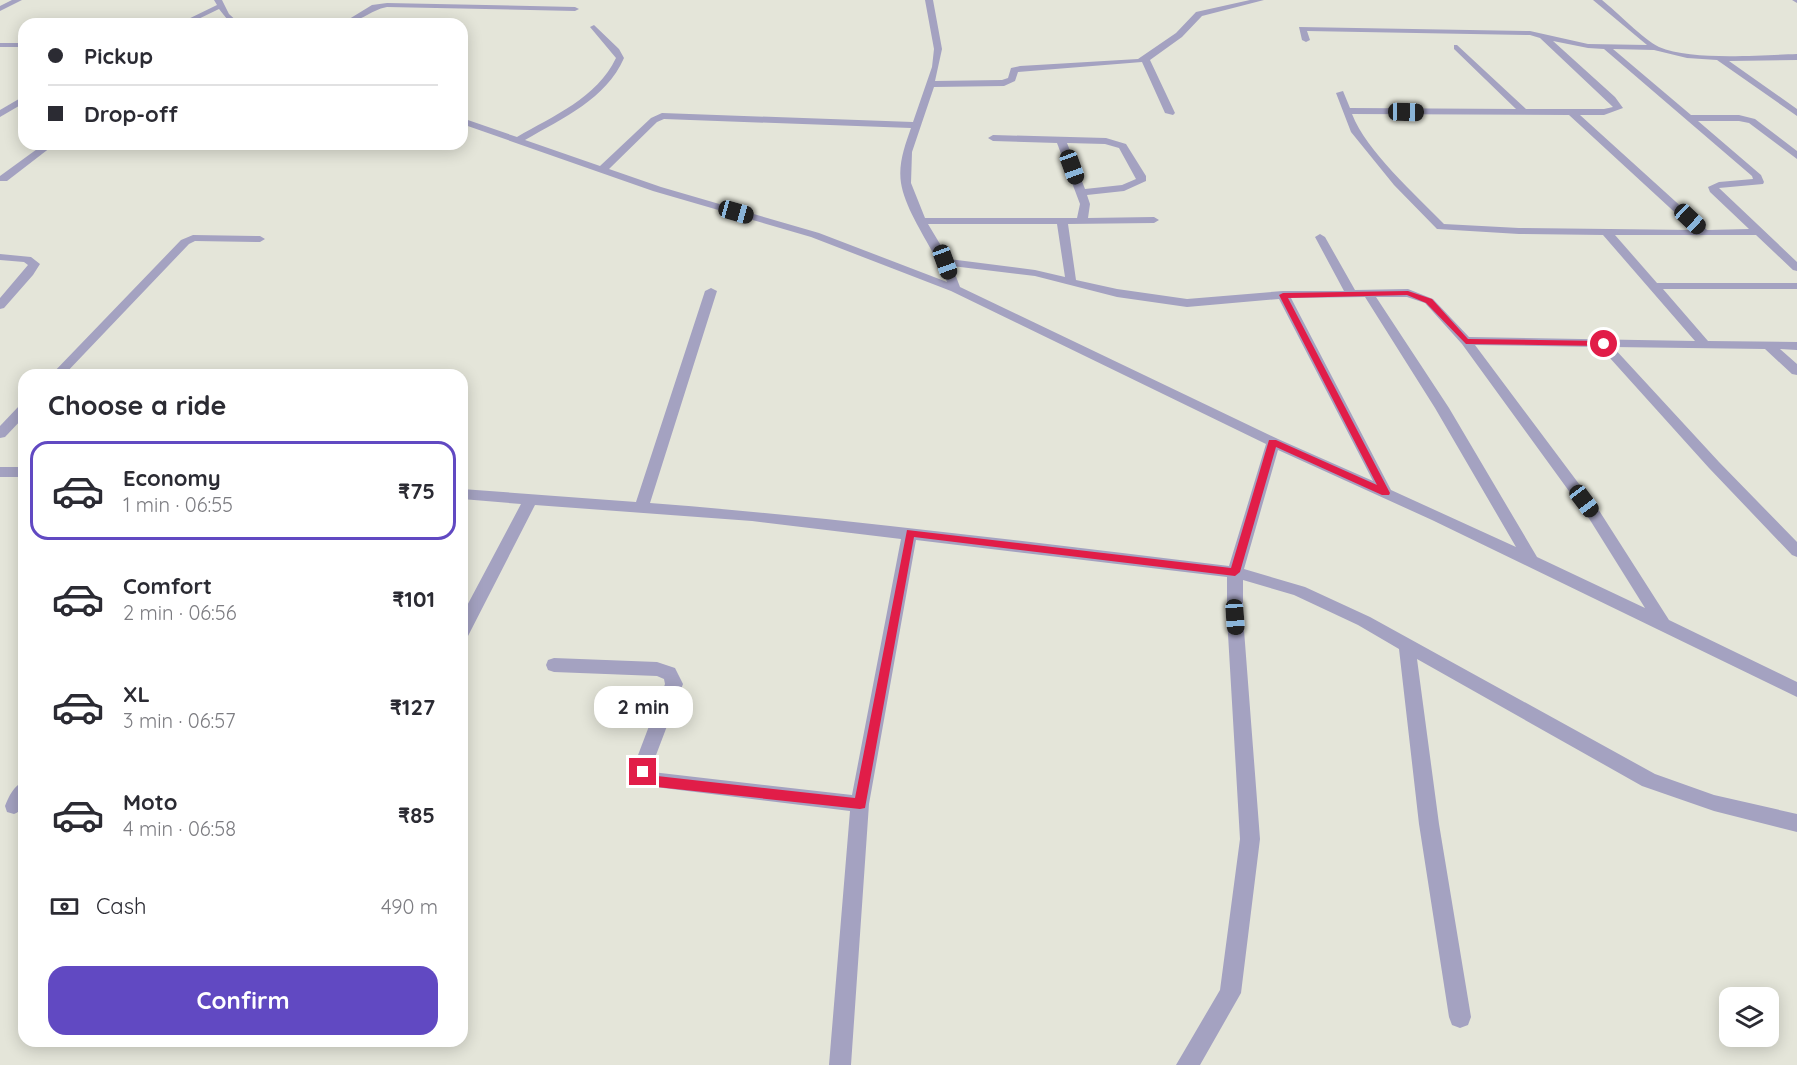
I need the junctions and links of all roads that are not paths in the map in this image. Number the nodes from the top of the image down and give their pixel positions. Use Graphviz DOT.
graph roads {
  1 [pos="18,0"];
  2 [pos="207,0"];
  3 [pos="389,0"];
  4 [pos="501,0"];
  5 [pos="929,0"];
  6 [pos="1260,0"];
  7 [pos="1596,0"];
  8 [pos="219,3"];
  9 [pos="381,6"];
  10 [pos="0,9"];
  11 [pos="493,9"];
  12 [pos="575,9"];
  13 [pos="193,18"];
  14 [pos="231,18"];
  15 [pos="357,18"];
  16 [pos="594,27"];
  17 [pos="1541,34"];
  18 [pos="1306,40"];
  19 [pos="0,45"];
  20 [pos="18,45"];
  21 [pos="1457,47"];
  22 [pos="1607,48"];
  23 [pos="1655,48"];
  24 [pos="1718,57"];
  25 [pos="1782,57"];
  26 [pos="1797,57"];
  27 [pos="1145,59"];
  28 [pos="1797,67"];
  29 [pos="930,84"];
  30 [pos="1340,93"];
  31 [pos="18,102"];
  32 [pos="1346,111"];
  33 [pos="1524,112"];
  34 [pos="1572,112"];
  35 [pos="1170,113"];
  36 [pos="1797,113"];
  37 [pos="0,114"];
  38 [pos="1690,118"];
  39 [pos="468,123"];
  40 [pos="917,125"];
  41 [pos="993,138"];
  42 [pos="518,140"];
  43 [pos="1061,140"];
  44 [pos="42,150"];
  45 [pos="1797,156"];
  46 [pos="603,169"];
  47 [pos="3,179"];
  48 [pos="1082,193"];
  49 [pos="1154,220"];
  50 [pos="921,221"];
  51 [pos="1062,221"];
  52 [pos="1082,221"];
  53 [pos="1758,232"];
  54 [pos="1607,233"];
  55 [pos="1704,233"];
  56 [pos="1320,237"];
  57 [pos="260,239"];
  58 [pos="0,257"];
  59 [pos="945,262"];
  60 [pos="1797,268"];
  61 [pos="1071,282"];
  62 [pos="1653,286"];
  63 [pos="1797,286"];
  64 [pos="955,289"];
  65 [pos="711,291"];
  66 [pos="1351,293"];
  67 [pos="1368,293"];
  68 [pos="1283,295"];
  69 [pos="0,305"];
  70 [pos="1466,341"];
  71 [pos="1604,344"];
  72 [pos="1768,345"];
  73 [pos="1706,346"];
  74 [pos="1797,346"];
  75 [pos="63,369"];
  76 [pos="1797,371"];
  77 [pos="18,415"];
  78 [pos="0,434"];
  79 [pos="1273,442"];
  80 [pos="0,472"];
  81 [pos="18,472"];
  82 [pos="1386,493"];
  83 [pos="468,495"];
  84 [pos="530,501"];
  85 [pos="641,508"];
  86 [pos="910,533"];
  87 [pos="1797,551"];
  88 [pos="1532,562"];
  89 [pos="1235,572"];
  90 [pos="468,620"];
  91 [pos="1664,625"];
  92 [pos="1407,645"];
  93 [pos="554,665"];
  94 [pos="1797,690"];
  95 [pos="18,800"];
  96 [pos="860,804"];
  97 [pos="14,806"];
  98 [pos="1797,823"];
  99 [pos="1460,1017"];
  100 [pos="840,1065"];
  101 [pos="1187,1065"];
  1 -- 10 [label="street"];
  2 -- 8 [label="street"];
  3 -- 9 [label="street"];
  4 -- 11 [label="street"];
  5 -- 29 [label="street"];
  6 -- 27 [label="street"];
  7 -- 23 [label="street"];
  8 -- 13 [label="street"];
  8 -- 14 [label="street"];
  9 -- 11 [label="street"];
  9 -- 15 [label="street"];
  11 -- 12 [label="street"];
  16 -- 42 [label="street"];
  17 -- 18 [label="street"];
  17 -- 22 [label="street"];
  17 -- 34 [label="street"];
  19 -- 20 [label="street"];
  21 -- 33 [label="street"];
  22 -- 23 [label="street"];
  22 -- 38 [label="street"];
  23 -- 24 [label="street"];
  24 -- 25 [label="street"];
  24 -- 36 [label="street"];
  25 -- 26 [label="street"];
  25 -- 28 [label="street"];
  27 -- 29 [label="street"];
  27 -- 35 [label="street"];
  29 -- 40 [label="street"];
  30 -- 32 [label="street"];
  31 -- 37 [label="street"];
  32 -- 33 [label="street"];
  32 -- 54 [label="street"];
  33 -- 34 [label="street"];
  34 -- 55 [label="street"];
  38 -- 45 [label="street"];
  38 -- 53 [label="street"];
  39 -- 42 [label="street"];
  40 -- 46 [label="street"];
  40 -- 50 [label="street"];
  41 -- 43 [label="street"];
  42 -- 46 [label="street"];
  43 -- 48 [label="street"];
  43 -- 48 [label="street"];
  44 -- 47 [label="street"];
  46 -- 64 [label="street"];
  48 -- 52 [label="street"];
  49 -- 52 [label="street"];
  50 -- 51 [label="street"];
  50 -- 59 [label="street"];
  51 -- 52 [label="street"];
  51 -- 61 [label="street"];
  53 -- 55 [label="street"];
  53 -- 60 [label="street"];
  54 -- 55 [label="street"];
  54 -- 62 [label="street"];
  56 -- 66 [label="street"];
  57 -- 75 [label="street"];
  58 -- 69 [label="street"];
  59 -- 61 [label="street"];
  59 -- 64 [label="street"];
  61 -- 68 [label="street"];
  62 -- 63 [label="street"];
  62 -- 73 [label="street"];
  64 -- 79 [label="street"];
  65 -- 85 [label="street"];
  66 -- 67 [label="street"];
  66 -- 68 [label="street"];
  67 -- 70 [label="street"];
  67 -- 88 [label="street"];
  68 -- 82 [label="street"];
  70 -- 71 [label="street"];
  70 -- 91 [label="street"];
  71 -- 73 [label="street"];
  71 -- 87 [label="street"];
  72 -- 73 [label="street"];
  72 -- 74 [label="street"];
  72 -- 76 [label="street"];
  77 -- 78 [label="street"];
  79 -- 82 [label="street"];
  79 -- 89 [label="street"];
  80 -- 81 [label="street"];
  82 -- 88 [label="street"];
  83 -- 84 [label="street"];
  84 -- 85 [label="street"];
  84 -- 90 [label="street"];
  85 -- 86 [label="street"];
  86 -- 89 [label="street"];
  86 -- 96 [label="street"];
  88 -- 91 [label="street"];
  89 -- 92 [label="street"];
  89 -- 101 [label="street"];
  91 -- 94 [label="street"];
  92 -- 98 [label="street"];
  92 -- 99 [label="street"];
  93 -- 96 [label="street"];
  95 -- 97 [label="street"];
  96 -- 100 [label="street"];
}
